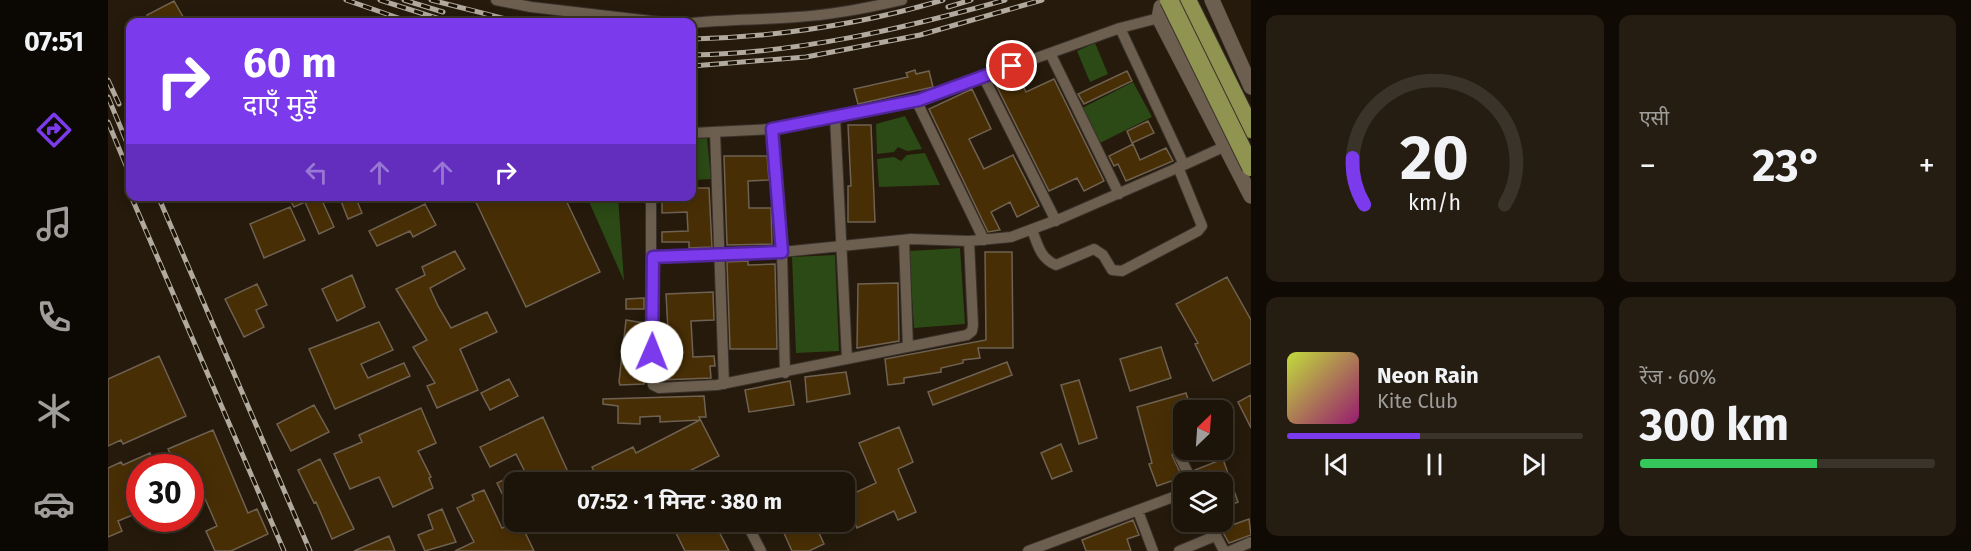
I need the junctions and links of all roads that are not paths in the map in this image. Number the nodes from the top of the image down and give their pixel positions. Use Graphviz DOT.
graph roads {
  1 [pos="496,0"];
  2 [pos="902,0"];
  3 [pos="1169,0"];
  4 [pos="1181,0"];
  5 [pos="1187,0"];
  6 [pos="1212,0"];
  7 [pos="626,18"];
  8 [pos="1160,18"];
  9 [pos="696,22"];
  10 [pos="1120,28"];
  11 [pos="1051,55"];
  12 [pos="983,76"];
  13 [pos="1251,87"];
  14 [pos="916,100"];
  15 [pos="835,117"];
  16 [pos="772,129"];
  17 [pos="1251,129"];
  18 [pos="715,132"];
  19 [pos="696,133"];
  20 [pos="1251,134"];
  21 [pos="1226,145"];
  22 [pos="1181,166"];
  23 [pos="1251,167"];
  24 [pos="1119,194"];
  25 [pos="1251,196"];
  26 [pos="651,201"];
  27 [pos="1056,221"];
  28 [pos="1032,230"];
  29 [pos="904,240"];
  30 [pos="984,240"];
  31 [pos="969,241"];
  32 [pos="843,245"];
  33 [pos="782,252"];
  34 [pos="720,254"];
  35 [pos="653,257"];
  36 [pos="908,347"];
  37 [pos="847,359"];
  38 [pos="785,373"];
  39 [pos="724,384"];
  40 [pos="1173,498"];
  41 [pos="1138,511"];
  42 [pos="751,532"];
  43 [pos="1213,532"];
  44 [pos="1215,536"];
  45 [pos="1251,542"];
  46 [pos="1058,546"];
  47 [pos="761,551"];
  48 [pos="1028,551"];
  49 [pos="1153,551"];
  50 [pos="1179,551"];
  51 [pos="1224,551"];
  52 [pos="1230,551"];
  1 -- 7 [label="street"];
  2 -- 9 [label="street"];
  3 -- 23 [label="highway, bridge"];
  4 -- 8 [label="street"];
  5 -- 17 [label="highway"];
  6 -- 13 [label="street"];
  8 -- 10 [label="street"];
  8 -- 21 [label="street"];
  10 -- 11 [label="street"];
  10 -- 22 [label="street"];
  11 -- 12 [label="street"];
  11 -- 24 [label="street"];
  12 -- 14 [label="street"];
  12 -- 27 [label="street"];
  14 -- 15 [label="street"];
  14 -- 30 [label="street"];
  15 -- 16 [label="street"];
  15 -- 32 [label="street"];
  16 -- 18 [label="street"];
  16 -- 33 [label="street"];
  18 -- 19 [label="street"];
  18 -- 34 [label="street"];
  20 -- 21 [label="street"];
  21 -- 22 [label="street"];
  21 -- 25 [label="street"];
  22 -- 24 [label="street"];
  22 -- 28 [label="street"];
  24 -- 27 [label="street"];
  26 -- 35 [label="street"];
  27 -- 28 [label="street"];
  28 -- 30 [label="street"];
  29 -- 31 [label="street"];
  29 -- 32 [label="street"];
  29 -- 36 [label="street"];
  30 -- 31 [label="street"];
  31 -- 36 [label="street"];
  32 -- 33 [label="street"];
  32 -- 37 [label="street"];
  33 -- 34 [label="street"];
  33 -- 38 [label="street"];
  34 -- 35 [label="street"];
  34 -- 39 [label="street"];
  35 -- 39 [label="street"];
  36 -- 37 [label="street"];
  37 -- 38 [label="street"];
  38 -- 39 [label="street"];
  40 -- 41 [label="street"];
  41 -- 46 [label="street"];
  41 -- 49 [label="street"];
  42 -- 47 [label="street"];
  43 -- 44 [label="street"];
  44 -- 50 [label="street"];
  44 -- 51 [label="street"];
  45 -- 52 [label="street"];
  46 -- 48 [label="street"];
}
